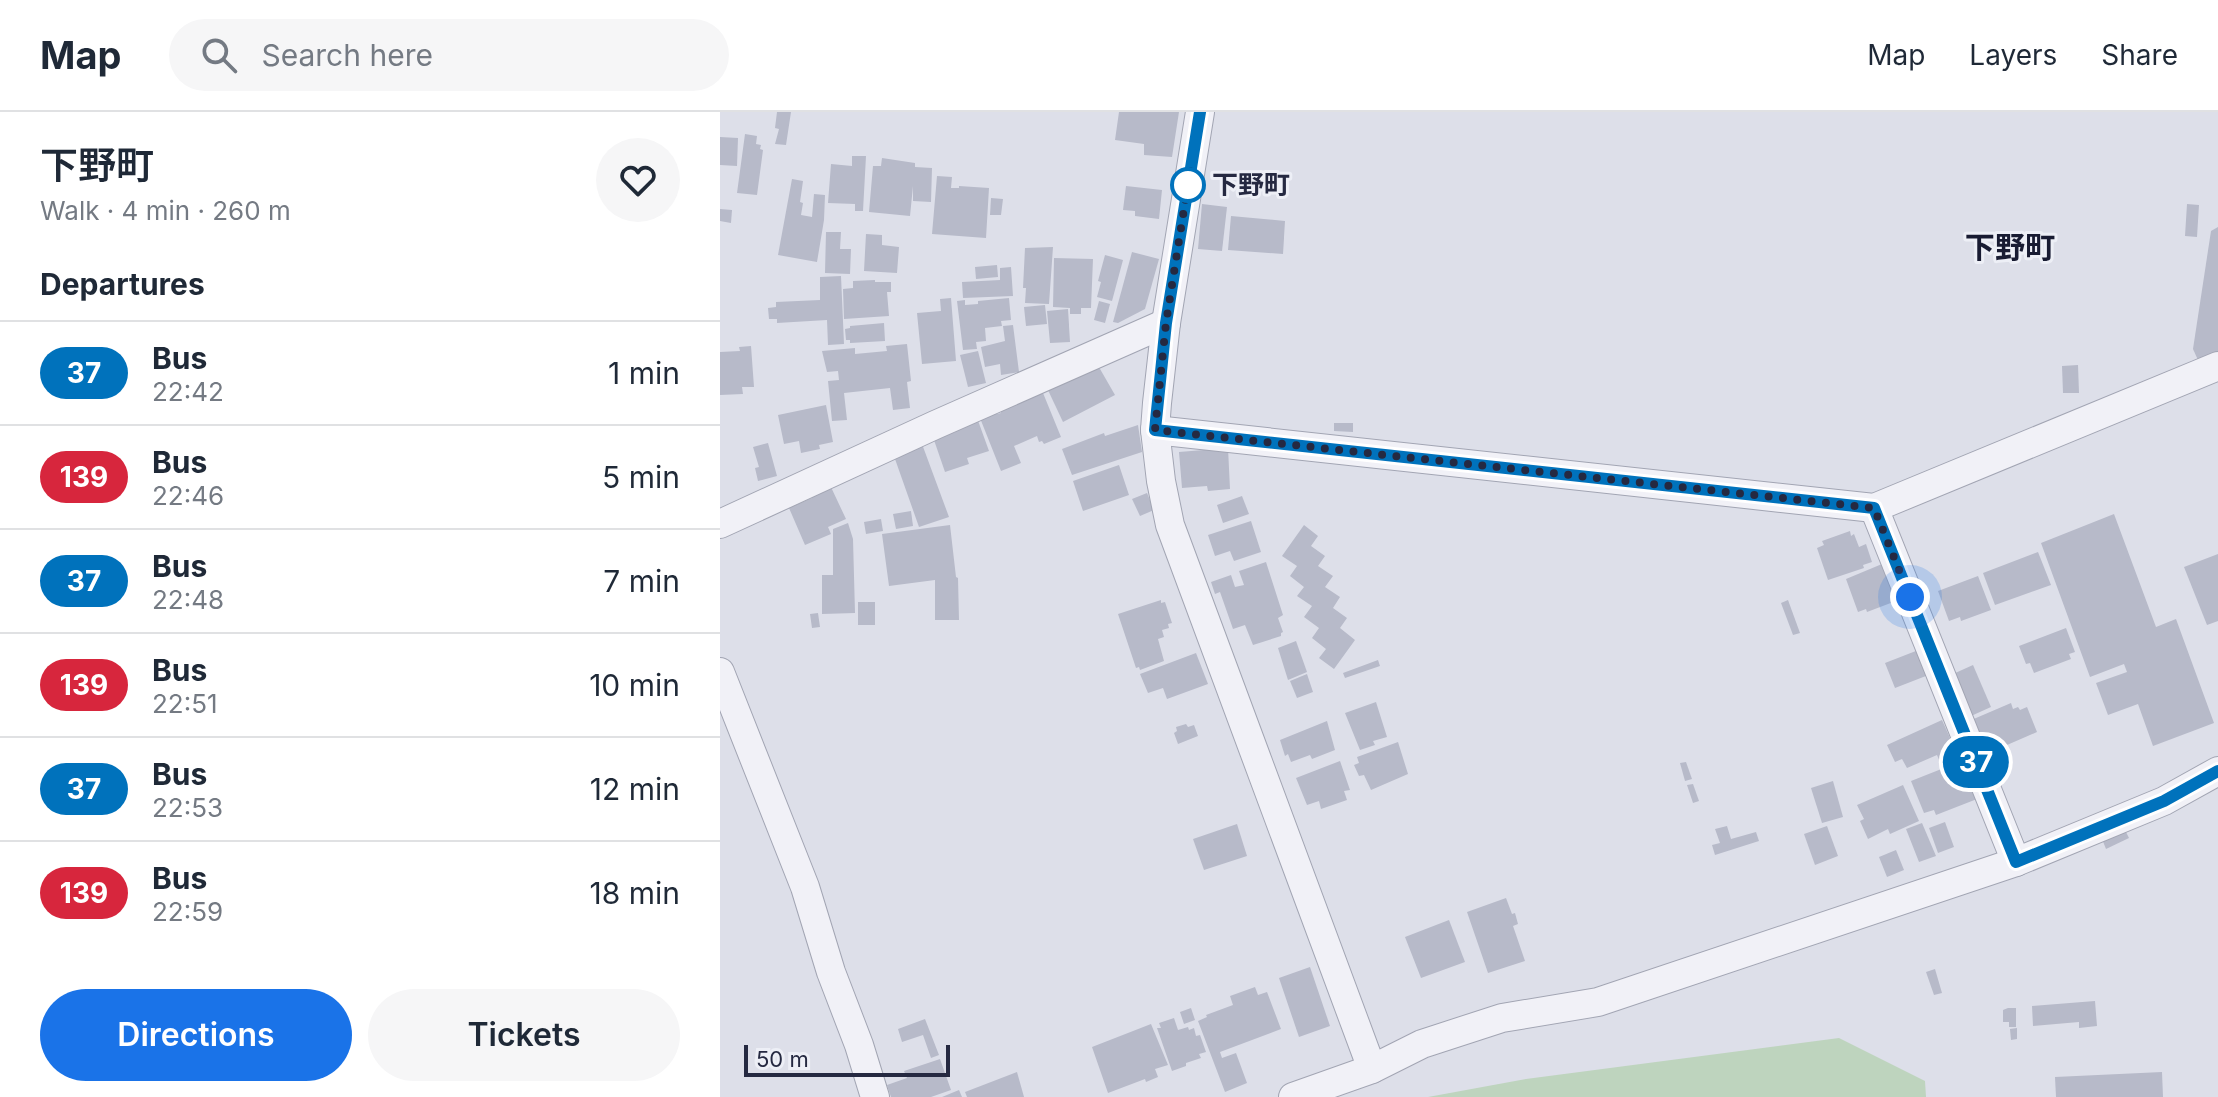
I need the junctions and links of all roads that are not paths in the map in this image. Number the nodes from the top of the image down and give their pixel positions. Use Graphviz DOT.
graph roads {
  1 [pos="1200,112"];
  2 [pos="1166,323"];
  3 [pos="2218,366"];
  4 [pos="1155,430"];
  5 [pos="1874,508"];
  6 [pos="720,524"];
  7 [pos="720,672"];
  8 [pos="2218,771"];
  9 [pos="2016,862"];
  10 [pos="1372,1069"];
  11 [pos="875,1097"];
  12 [pos="1293,1097"];
  1 -- 2 [label="street"];
  2 -- 4 [label="street"];
  2 -- 6 [label="street"];
  3 -- 5 [label="street"];
  4 -- 5 [label="street"];
  4 -- 10 [label="street"];
  5 -- 9 [label="street"];
  7 -- 11 [label="street"];
  8 -- 9 [label="street"];
  9 -- 10 [label="street"];
  10 -- 12 [label="street"];
}
